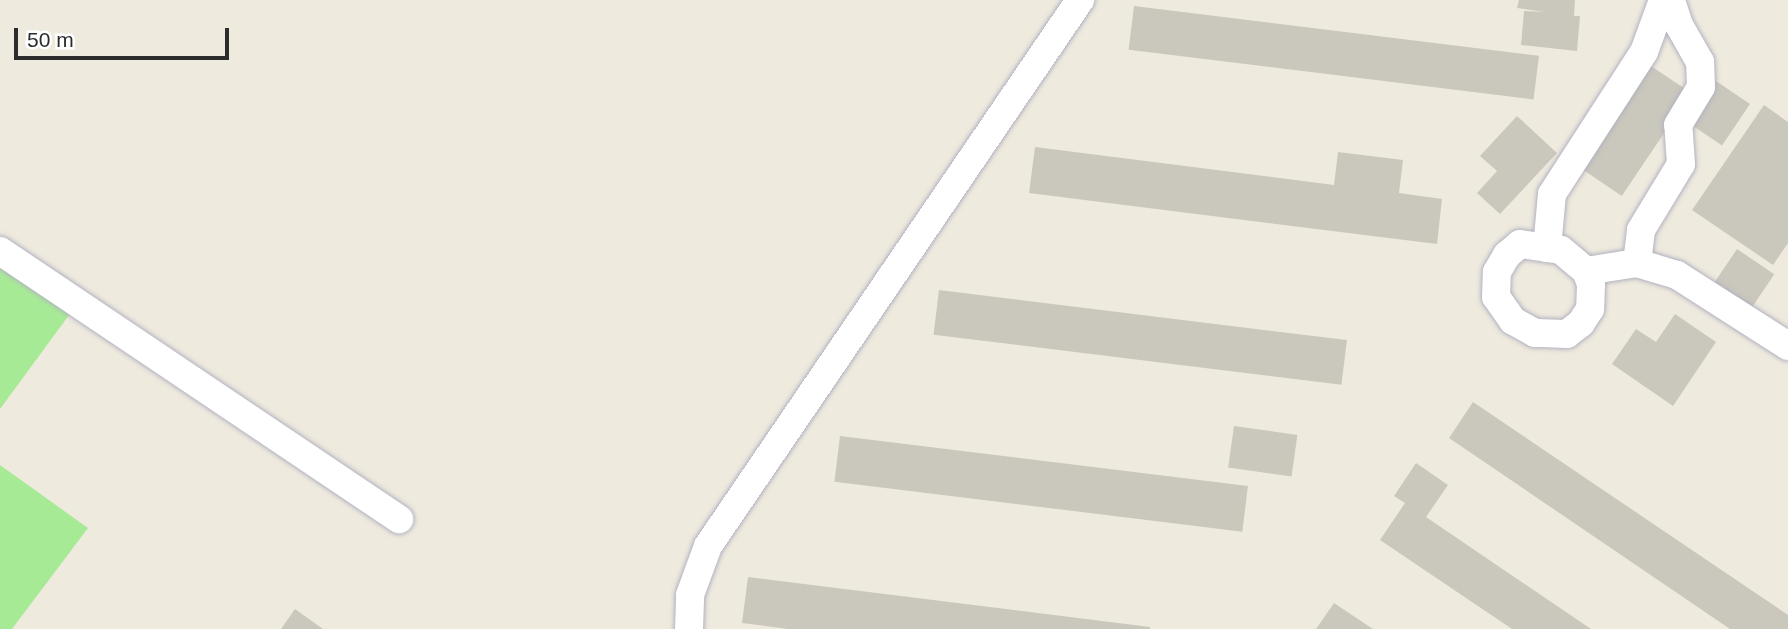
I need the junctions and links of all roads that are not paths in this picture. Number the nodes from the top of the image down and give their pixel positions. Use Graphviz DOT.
graph roads {
  1 [pos="1080,0"];
  2 [pos="1663,0"];
  3 [pos="1671,0"];
  4 [pos="1547,248"];
  5 [pos="0,251"];
  6 [pos="1637,263"];
  7 [pos="1586,271"];
  8 [pos="1786,345"];
  9 [pos="399,519"];
  10 [pos="689,629"];
  1 -- 10 [label="lane"];
  2 -- 4 [label="lane"];
  3 -- 6 [label="lane"];
  4 -- 7 [label="lane"];
  4 -- 7 [label="lane"];
  5 -- 9 [label="lane"];
  6 -- 7 [label="lane"];
  6 -- 8 [label="lane"];
}
